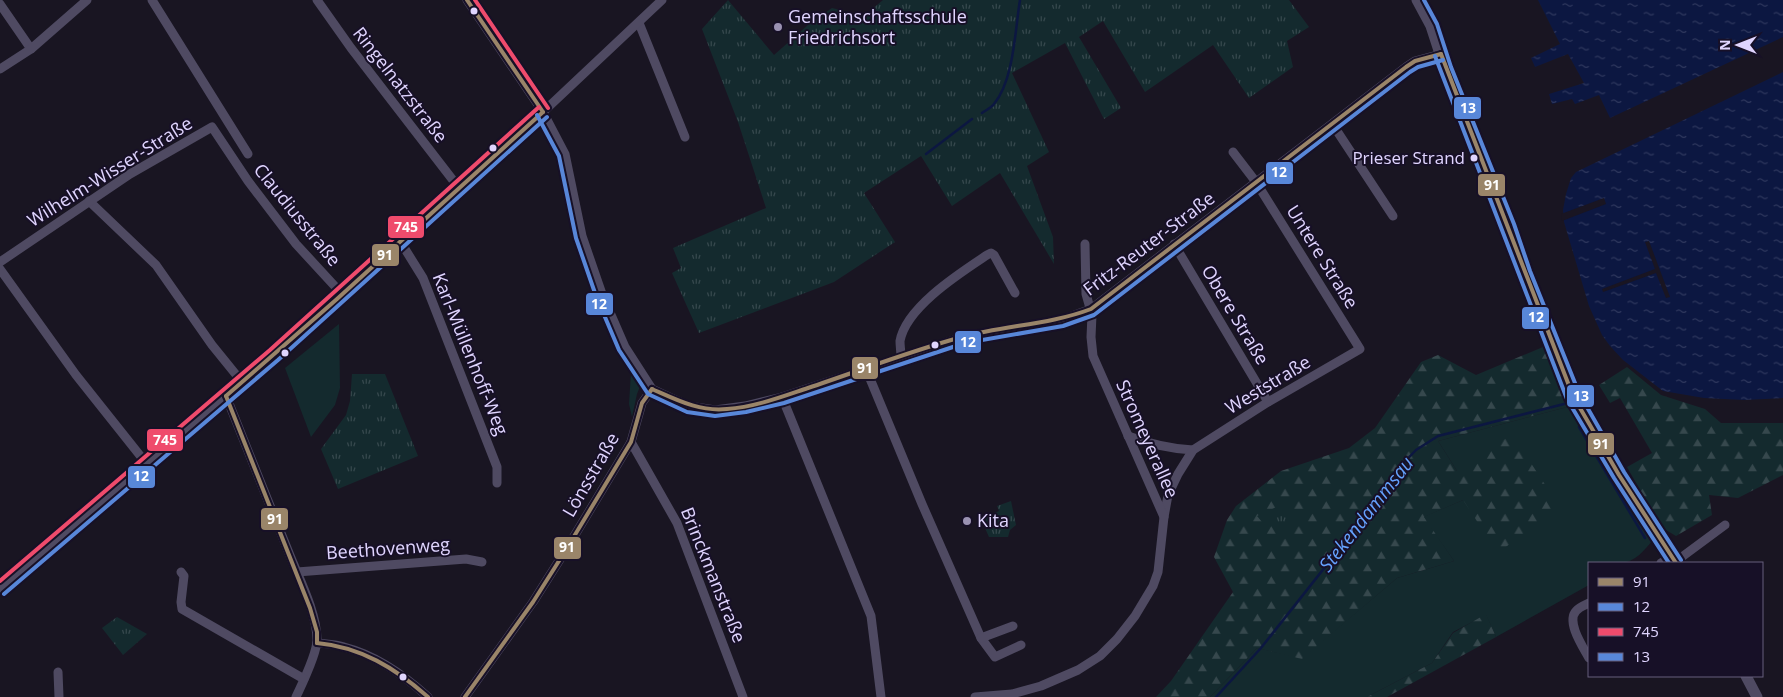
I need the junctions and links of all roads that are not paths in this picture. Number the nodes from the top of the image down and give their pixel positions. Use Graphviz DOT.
graph roads {
  1 [pos="87,0"];
  2 [pos="152,0"];
  3 [pos="316,0"];
  4 [pos="467,0"];
  5 [pos="1417,0"];
  6 [pos="658,1"];
  7 [pos="0,4"];
  8 [pos="639,23"];
  9 [pos="31,49"];
  10 [pos="1440,54"];
  11 [pos="0,69"];
  12 [pos="543,112"];
  13 [pos="1333,125"];
  14 [pos="212,127"];
  15 [pos="685,137"];
  16 [pos="242,145"];
  17 [pos="1233,152"];
  18 [pos="230,153"];
  19 [pos="248,154"];
  20 [pos="1256,182"];
  21 [pos="459,188"];
  22 [pos="89,201"];
  23 [pos="1393,216"];
  24 [pos="400,241"];
  25 [pos="1085,244"];
  26 [pos="1174,244"];
  27 [pos="0,262"];
  28 [pos="0,269"];
  29 [pos="1015,293"];
  30 [pos="342,294"];
  31 [pos="1091,309"];
  32 [pos="1360,349"];
  33 [pos="901,356"];
  34 [pos="866,369"];
  35 [pos="242,382"];
  36 [pos="652,389"];
  37 [pos="226,396"];
  38 [pos="782,397"];
  39 [pos="1268,402"];
  40 [pos="1128,436"];
  41 [pos="631,442"];
  42 [pos="1193,450"];
  43 [pos="146,463"];
  44 [pos="497,483"];
  45 [pos="1164,516"];
  46 [pos="1725,524"];
  47 [pos="1675,561"];
  48 [pos="482,562"];
  49 [pos="181,572"];
  50 [pos="297,572"];
  51 [pos="0,589"];
  52 [pos="1588,604"];
  53 [pos="1013,626"];
  54 [pos="981,638"];
  55 [pos="317,643"];
  56 [pos="1021,645"];
  57 [pos="1588,656"];
  58 [pos="58,672"];
  59 [pos="1747,677"];
  60 [pos="304,679"];
  61 [pos="60,697"];
  62 [pos="296,697"];
  63 [pos="428,697"];
  64 [pos="465,697"];
  65 [pos="743,697"];
  66 [pos="881,697"];
  67 [pos="975,697"];
  68 [pos="1757,697"];
  1 -- 9 [label="street"];
  2 -- 16 [label="street, Claudiusstraße"];
  3 -- 21 [label="street, Ringelnatzstraße"];
  4 -- 12 [label="street"];
  5 -- 10 [label="street"];
  6 -- 8 [label="street"];
  7 -- 9 [label="street"];
  8 -- 12 [label="street"];
  8 -- 15 [label="street"];
  9 -- 11 [label="street"];
  10 -- 13 [label="street, Fritz-Reuter-Straße"];
  10 -- 47 [label="street"];
  12 -- 21 [label="street"];
  12 -- 36 [label="street"];
  13 -- 20 [label="street, Fritz-Reuter-Straße"];
  13 -- 23 [label="street"];
  14 -- 18 [label="street, Claudiusstraße"];
  14 -- 22 [label="street, Wilhelm-Wisser-Straße"];
  16 -- 18 [label="street, Claudiusstraße"];
  16 -- 19 [label="street, Claudiusstraße"];
  17 -- 20 [label="street, Untere Straße"];
  18 -- 30 [label="street, Claudiusstraße"];
  20 -- 26 [label="street, Fritz-Reuter-Straße"];
  20 -- 32 [label="street, Untere Straße"];
  21 -- 24 [label="street"];
  22 -- 27 [label="street, Wilhelm-Wisser-Straße"];
  22 -- 35 [label="street"];
  24 -- 30 [label="street"];
  24 -- 44 [label="street, Karl-Müllenhoff-Weg"];
  25 -- 31 [label="street, Stromeyerallee"];
  26 -- 31 [label="street, Fritz-Reuter-Straße"];
  26 -- 39 [label="street, Obere Straße"];
  28 -- 43 [label="street"];
  29 -- 33 [label="street"];
  30 -- 35 [label="street"];
  31 -- 33 [label="street, Fritz-Reuter-Straße"];
  31 -- 40 [label="street, Stromeyerallee"];
  32 -- 39 [label="street, Weststraße"];
  33 -- 34 [label="street, Fritz-Reuter-Straße"];
  34 -- 38 [label="street, Fritz-Reuter-Straße"];
  34 -- 54 [label="street"];
  35 -- 37 [label="street"];
  36 -- 38 [label="street, Fritz-Reuter-Straße"];
  36 -- 41 [label="street, Lönsstraße"];
  37 -- 43 [label="street"];
  37 -- 50 [label="street"];
  38 -- 66 [label="street"];
  39 -- 42 [label="street, Weststraße"];
  40 -- 42 [label="street"];
  40 -- 45 [label="street, Stromeyerallee"];
  41 -- 64 [label="street, Lönsstraße"];
  41 -- 65 [label="street, Brinckmanstraße"];
  42 -- 45 [label="street, Weststraße"];
  43 -- 51 [label="street"];
  45 -- 67 [label="street, Stromeyerallee"];
  46 -- 47 [label="street"];
  48 -- 50 [label="street, Beethovenweg"];
  49 -- 60 [label="street"];
  50 -- 55 [label="street"];
  52 -- 57 [label="street"];
  53 -- 54 [label="street"];
  54 -- 56 [label="street"];
  55 -- 60 [label="street"];
  55 -- 63 [label="street"];
  58 -- 61 [label="street"];
  59 -- 68 [label="street"];
  60 -- 62 [label="street"];
}
